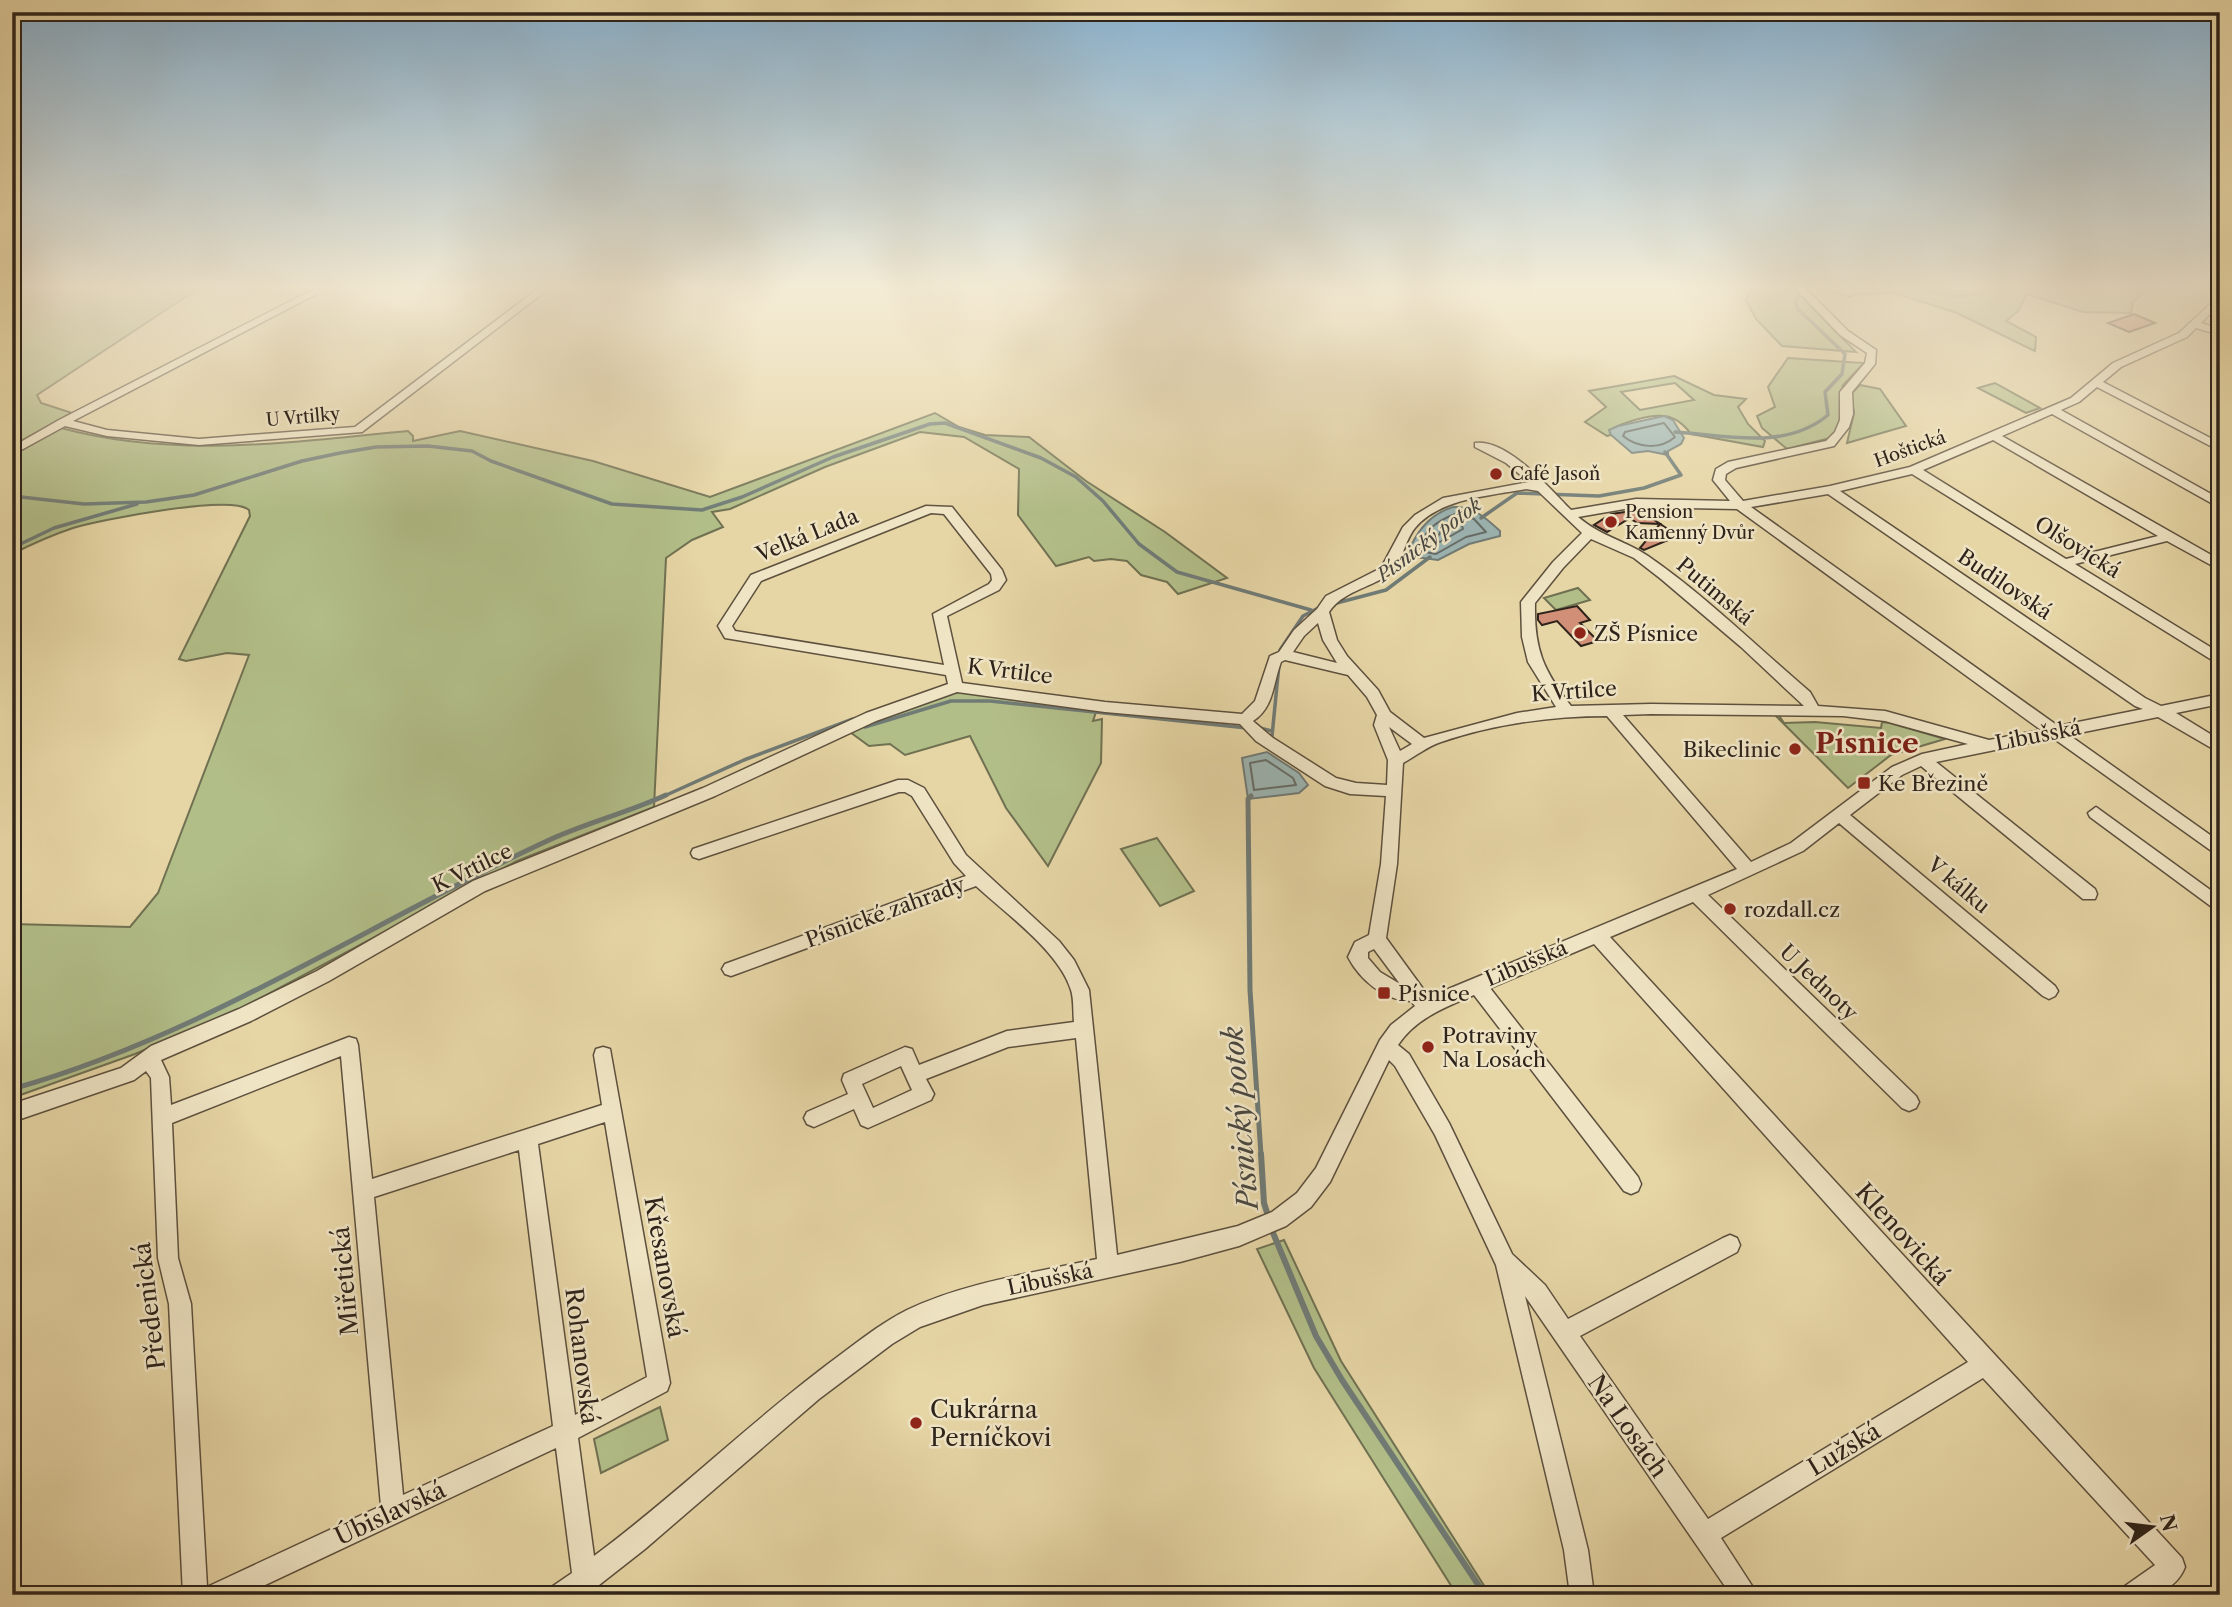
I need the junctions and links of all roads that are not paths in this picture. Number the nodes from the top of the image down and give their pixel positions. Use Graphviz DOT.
graph roads {
  1 [pos="178,363"];
  2 [pos="448,363"];
  3 [pos="1870,363"];
  4 [pos="2122,363"];
  5 [pos="2097,383"];
  6 [pos="2053,410"];
  7 [pos="64,422"];
  8 [pos="1994,436"];
  9 [pos="1479,445"];
  10 [pos="2220,448"];
  11 [pos="12,452"];
  12 [pos="1914,470"];
  13 [pos="1830,490"];
  14 [pos="1546,491"];
  15 [pos="2220,504"];
  16 [pos="1740,505"];
  17 [pos="1571,514"];
  18 [pos="1590,533"];
  19 [pos="2168,537"];
  20 [pos="2064,563"];
  21 [pos="2220,566"];
  22 [pos="1325,606"];
  23 [pos="1284,655"];
  24 [pos="2220,660"];
  25 [pos="1352,671"];
  26 [pos="954,679"];
  27 [pos="2220,699"];
  28 [pos="1812,709"];
  29 [pos="2159,711"];
  30 [pos="1567,712"];
  31 [pos="1612,712"];
  32 [pos="1384,715"];
  33 [pos="1248,725"];
  34 [pos="2054,731"];
  35 [pos="1422,744"];
  36 [pos="1988,745"];
  37 [pos="2220,748"];
  38 [pos="1923,759"];
  39 [pos="1396,760"];
  40 [pos="1393,791"];
  41 [pos="2096,813"];
  42 [pos="1840,815"];
  43 [pos="2220,851"];
  44 [pos="699,853"];
  45 [pos="1748,871"];
  46 [pos="978,878"];
  47 [pos="1696,894"];
  48 [pos="2090,894"];
  49 [pos="2220,906"];
  50 [pos="1596,934"];
  51 [pos="1377,939"];
  52 [pos="731,970"];
  53 [pos="1477,985"];
  54 [pos="2049,990"];
  55 [pos="1420,1000"];
  56 [pos="1083,1029"];
  57 [pos="1387,1046"];
  58 [pos="603,1055"];
  59 [pos="145,1062"];
  60 [pos="915,1075"];
  61 [pos="859,1098"];
  62 [pos="1909,1102"];
  63 [pos="611,1111"];
  64 [pos="12,1113"];
  65 [pos="163,1117"];
  66 [pos="814,1118"];
  67 [pos="527,1139"];
  68 [pos="1631,1184"];
  69 [pos="363,1191"];
  70 [pos="1730,1245"];
  71 [pos="1505,1261"];
  72 [pos="1108,1266"];
  73 [pos="1563,1333"];
  74 [pos="1985,1364"];
  75 [pos="565,1432"];
  76 [pos="393,1511"];
  77 [pos="1704,1535"];
  78 [pos="584,1580"];
  79 [pos="195,1595"];
  80 [pos="216,1595"];
  81 [pos="562,1595"];
  82 [pos="1582,1595"];
  83 [pos="1746,1595"];
  84 [pos="2134,1595"];
  1 -- 7 [label="street"];
  2 -- 7 [label="street, U Vrtilky"];
  3 -- 16 [label="street"];
  4 -- 5 [label="street, Hoštická"];
  5 -- 6 [label="street, Hoštická"];
  5 -- 10 [label="street"];
  6 -- 8 [label="street, Hoštická"];
  6 -- 15 [label="street"];
  7 -- 11 [label="street"];
  8 -- 12 [label="street, Hoštická"];
  8 -- 19 [label="street"];
  9 -- 14 [label="street, Putimská"];
  12 -- 13 [label="street, Hoštická"];
  12 -- 20 [label="street, Olšovická"];
  13 -- 16 [label="street, Hoštická"];
  13 -- 29 [label="street, Budilovská"];
  14 -- 17 [label="street, Putimská"];
  14 -- 22 [label="street"];
  16 -- 17 [label="street, Hoštická"];
  16 -- 34 [label="street"];
  17 -- 18 [label="street, Putimská"];
  18 -- 28 [label="street, Putimská"];
  18 -- 30 [label="street"];
  19 -- 20 [label="street"];
  19 -- 21 [label="street"];
  20 -- 24 [label="street, Olšovická"];
  22 -- 23 [label="street"];
  22 -- 25 [label="street"];
  23 -- 25 [label="street"];
  23 -- 33 [label="street"];
  25 -- 32 [label="street"];
  26 -- 26 [label="street, Velká Lada"];
  26 -- 33 [label="street, K Vrtilce"];
  26 -- 59 [label="street, K Vrtilce"];
  27 -- 29 [label="street, Libušská"];
  28 -- 31 [label="street, K Vrtilce"];
  28 -- 36 [label="street, K Vrtilce"];
  29 -- 34 [label="street, Libušská"];
  29 -- 37 [label="street, Budilovská"];
  30 -- 31 [label="street, K Vrtilce"];
  30 -- 35 [label="street, K Vrtilce"];
  31 -- 45 [label="street"];
  32 -- 35 [label="street"];
  32 -- 39 [label="street"];
  33 -- 40 [label="street, K Vrtilce"];
  34 -- 36 [label="street, Libušská"];
  34 -- 43 [label="street"];
  35 -- 39 [label="street, K Vrtilce"];
  36 -- 38 [label="street, Libušská"];
  38 -- 42 [label="street, Libušská"];
  38 -- 48 [label="street"];
  39 -- 40 [label="street"];
  40 -- 51 [label="street"];
  41 -- 49 [label="street"];
  42 -- 45 [label="street, Libušská"];
  42 -- 54 [label="street, V kálku"];
  44 -- 46 [label="street"];
  45 -- 47 [label="street, Libušská"];
  46 -- 52 [label="street, Písnické zahrady"];
  46 -- 56 [label="street, Písnické zahrady"];
  47 -- 50 [label="street, Libušská"];
  47 -- 62 [label="street, U Jednoty"];
  50 -- 53 [label="street, Libušská"];
  50 -- 74 [label="street, Klenovická"];
  51 -- 55 [label="street"];
  51 -- 55 [label="street"];
  53 -- 55 [label="street, Libušská"];
  53 -- 68 [label="street"];
  55 -- 57 [label="street, Libušská"];
  56 -- 60 [label="street"];
  56 -- 72 [label="street, Písnické zahrady"];
  57 -- 71 [label="street, Na Losách"];
  57 -- 72 [label="street, Libušská"];
  58 -- 63 [label="street, Křesanovská"];
  59 -- 64 [label="street, K Vrtilce"];
  59 -- 65 [label="street, Předenická"];
  60 -- 61 [label="street"];
  60 -- 61 [label="street"];
  61 -- 66 [label="street"];
  63 -- 67 [label="street"];
  63 -- 75 [label="street, Křesanovská"];
  65 -- 69 [label="street, Miřetická"];
  65 -- 79 [label="street, Předenická"];
  67 -- 69 [label="street"];
  67 -- 75 [label="street, Rohanovská"];
  69 -- 76 [label="street, Miřetická"];
  70 -- 73 [label="street"];
  71 -- 73 [label="street, Na Losách"];
  71 -- 82 [label="street, Na Losách"];
  72 -- 78 [label="street, Libušská"];
  73 -- 77 [label="street, Na Losách"];
  74 -- 77 [label="street, Lužská"];
  74 -- 84 [label="street, Klenovická"];
  75 -- 76 [label="street, Úbislavská"];
  75 -- 78 [label="street, Rohanovská"];
  76 -- 80 [label="street, Úbislavská"];
  77 -- 83 [label="street, Na Losách"];
  78 -- 81 [label="street, Libušská"];
}
